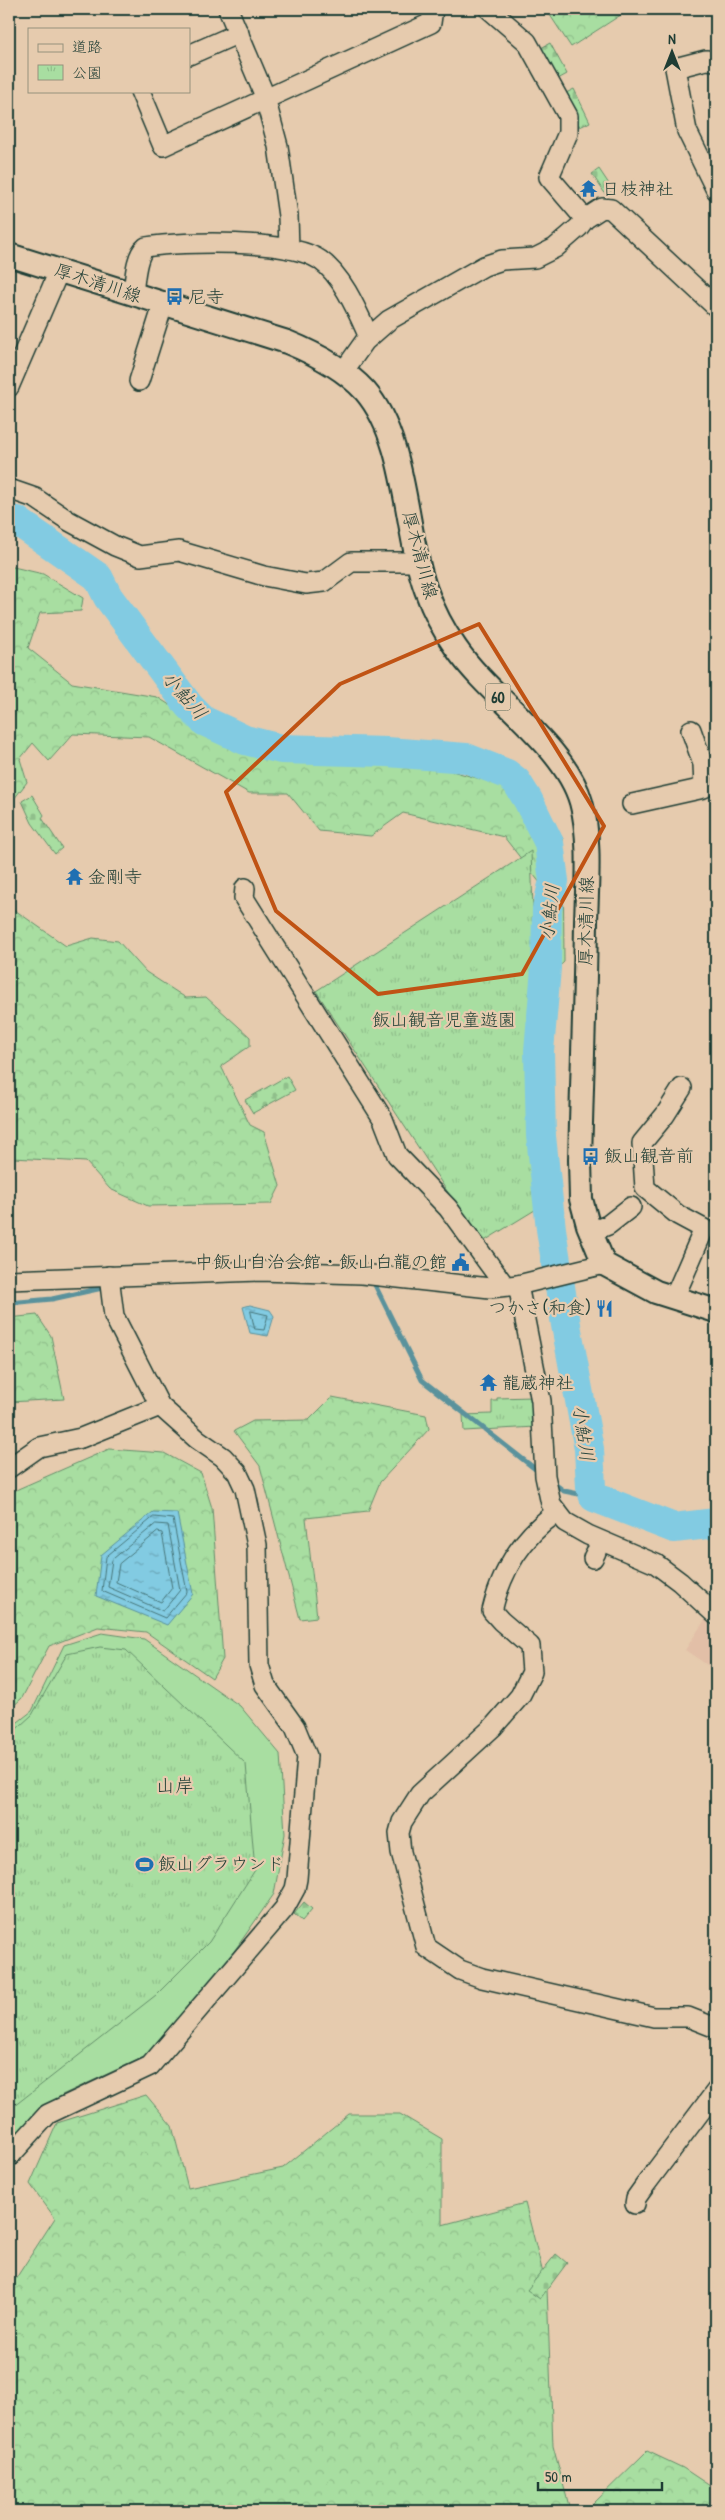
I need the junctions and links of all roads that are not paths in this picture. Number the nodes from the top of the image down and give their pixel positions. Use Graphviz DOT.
graph roads {
  1 [pos="228,9"];
  2 [pos="433,9"];
  3 [pos="489,9"];
  4 [pos="239,33"];
  5 [pos="190,55"];
  6 [pos="716,60"];
  7 [pos="140,92"];
  8 [pos="264,100"];
  9 [pos="716,190"];
  10 [pos="585,219"];
  11 [pos="289,249"];
  12 [pos="9,255"];
  13 [pos="59,270"];
  14 [pos="133,294"];
  15 [pos="163,304"];
  16 [pos="716,307"];
  17 [pos="369,337"];
  18 [pos="343,372"];
  19 [pos="139,380"];
  20 [pos="9,387"];
  21 [pos="9,489"];
  22 [pos="419,562"];
  23 [pos="692,730"];
  24 [pos="710,782"];
  25 [pos="632,804"];
  26 [pos="244,888"];
  27 [pos="682,1088"];
  28 [pos="631,1207"];
  29 [pos="710,1228"];
  30 [pos="591,1232"];
  31 [pos="595,1266"];
  32 [pos="109,1276"];
  33 [pos="9,1280"];
  34 [pos="518,1284"];
  35 [pos="674,1298"];
  36 [pos="716,1311"];
  37 [pos="160,1406"];
  38 [pos="9,1468"];
  39 [pos="557,1512"];
  40 [pos="716,1614"];
  41 [pos="716,2028"];
  42 [pos="716,2091"];
  43 [pos="9,2157"];
  44 [pos="635,2204"];
  1 -- 4 [label="street"];
  2 -- 8 [label="street"];
  3 -- 10 [label="street"];
  4 -- 5 [label="street"];
  4 -- 8 [label="street"];
  6 -- 9 [label="street"];
  7 -- 8 [label="street"];
  8 -- 11 [label="street"];
  10 -- 16 [label="street"];
  10 -- 17 [label="street"];
  11 -- 14 [label="street"];
  11 -- 17 [label="street"];
  12 -- 13 [label="main road, 厚木清川線 / 60"];
  13 -- 14 [label="main road, 厚木清川線 / 60"];
  13 -- 20 [label="street"];
  14 -- 15 [label="main road, 厚木清川線 / 60"];
  15 -- 18 [label="main road, 厚木清川線 / 60"];
  15 -- 19 [label="street"];
  17 -- 18 [label="street"];
  18 -- 22 [label="main road, 厚木清川線 / 60"];
  21 -- 22 [label="street"];
  22 -- 30 [label="main road, 厚木清川線 / 60"];
  23 -- 24 [label="street"];
  24 -- 25 [label="street"];
  26 -- 34 [label="street"];
  27 -- 29 [label="street"];
  28 -- 30 [label="street"];
  29 -- 35 [label="street"];
  30 -- 31 [label="main road, 厚木清川線 / 60"];
  31 -- 34 [label="street"];
  31 -- 35 [label="main road"];
  32 -- 33 [label="street"];
  32 -- 34 [label="street"];
  32 -- 37 [label="street"];
  34 -- 39 [label="street"];
  35 -- 36 [label="main road"];
  37 -- 38 [label="street"];
  37 -- 43 [label="street"];
  39 -- 40 [label="street"];
  39 -- 41 [label="street"];
  42 -- 44 [label="street"];
}
